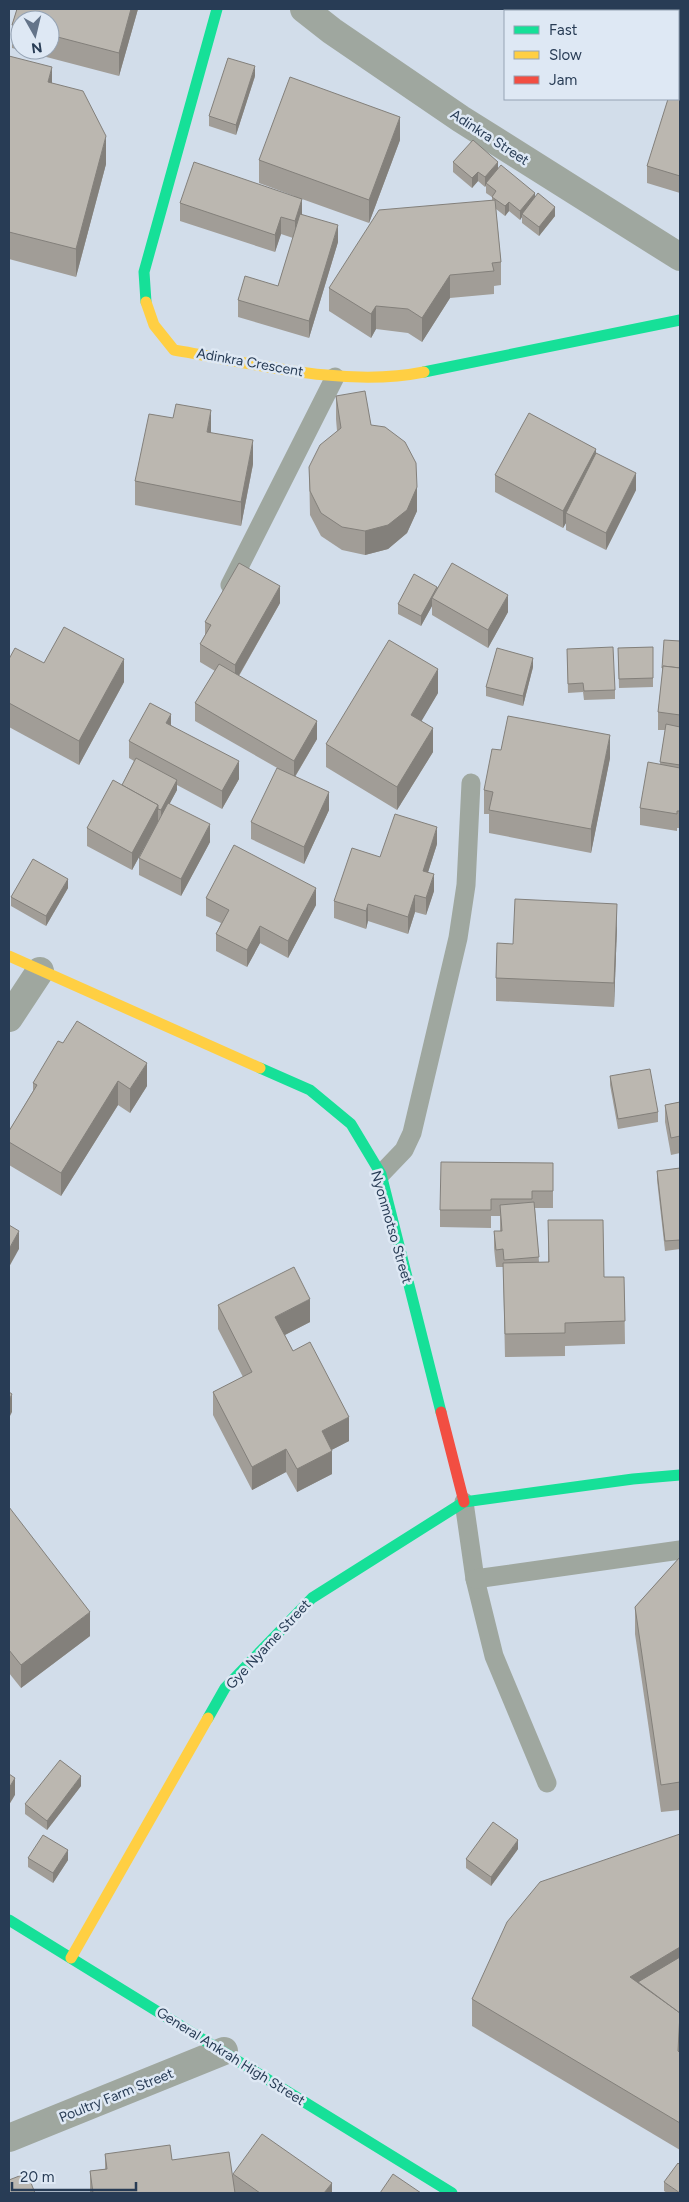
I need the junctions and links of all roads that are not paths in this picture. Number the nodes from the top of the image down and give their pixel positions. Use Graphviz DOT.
graph roads {
  1 [pos="217,9"];
  2 [pos="304,9"];
  3 [pos="680,257"];
  4 [pos="680,320"];
  5 [pos="335,377"];
  6 [pos="220,604"];
  7 [pos="471,783"];
  8 [pos="9,956"];
  9 [pos="40,971"];
  10 [pos="9,1018"];
  11 [pos="381,1174"];
  12 [pos="680,1474"];
  13 [pos="464,1502"];
  14 [pos="680,1550"];
  15 [pos="475,1579"];
  16 [pos="547,1783"];
  17 [pos="9,1920"];
  18 [pos="71,1958"];
  19 [pos="224,2051"];
  20 [pos="9,2138"];
  21 [pos="452,2193"];
  1 -- 5 [label="street, Adinkra Crescent"];
  2 -- 3 [label="street, Adinkra Street"];
  4 -- 5 [label="street, Adinkra Crescent"];
  5 -- 6 [label="lane"];
  7 -- 11 [label="lane"];
  8 -- 9 [label="street, Nyonmotso Street"];
  9 -- 10 [label="street"];
  9 -- 11 [label="street, Nyonmotso Street"];
  11 -- 13 [label="street, Nyonmotso Street"];
  12 -- 13 [label="street, Gye Nyame Street"];
  13 -- 15 [label="lane"];
  13 -- 18 [label="street, Gye Nyame Street"];
  14 -- 15 [label="lane"];
  15 -- 16 [label="lane"];
  17 -- 18 [label="street, General Ankrah High Street"];
  18 -- 19 [label="street, General Ankrah High Street"];
  19 -- 20 [label="street, Poultry Farm Street"];
  19 -- 21 [label="street, General Ankrah High Street"];
}
